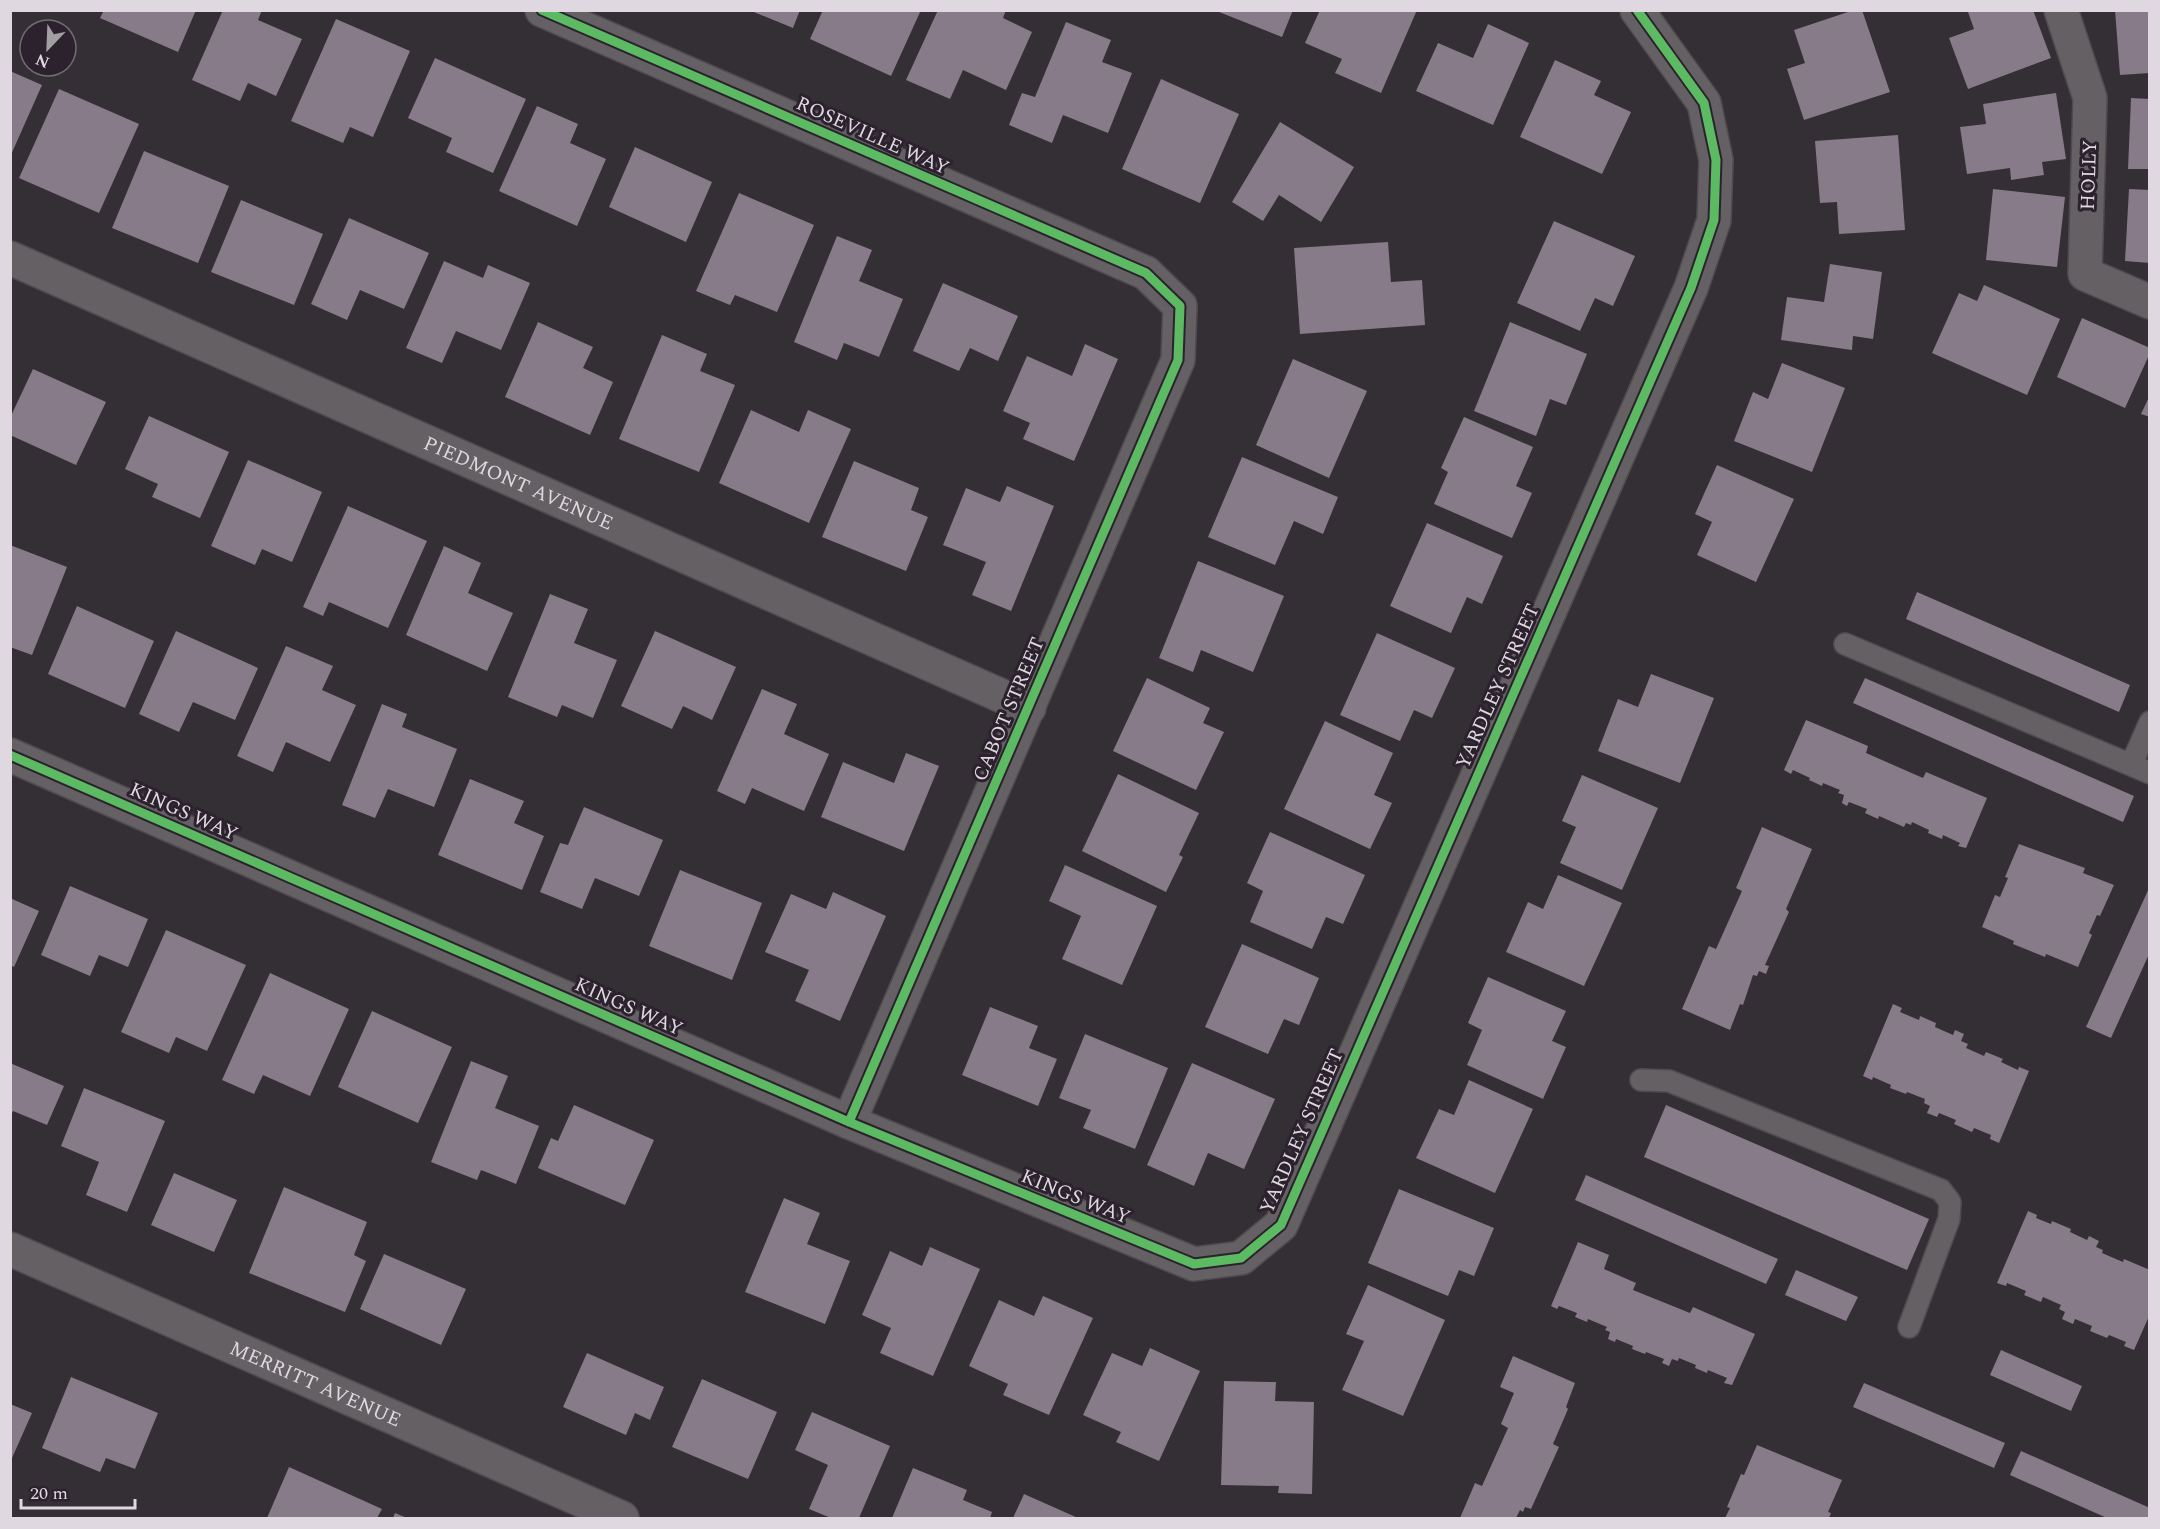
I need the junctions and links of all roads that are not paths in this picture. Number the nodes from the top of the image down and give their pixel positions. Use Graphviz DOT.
graph roads {
  1 [pos="542,10"];
  2 [pos="1637,10"];
  3 [pos="2061,10"];
  4 [pos="10,258"];
  5 [pos="2150,302"];
  6 [pos="1180,306"];
  7 [pos="1845,644"];
  8 [pos="1029,708"];
  9 [pos="2150,722"];
  10 [pos="10,755"];
  11 [pos="2140,769"];
  12 [pos="1641,1080"];
  13 [pos="849,1122"];
  14 [pos="10,1249"];
  15 [pos="1241,1258"];
  16 [pos="1909,1327"];
  17 [pos="622,1518"];
  1 -- 6 [label="street, ROSEVILLE WAY"];
  2 -- 15 [label="street, YARDLEY STREET"];
  3 -- 5 [label="street, HOLLY"];
  4 -- 8 [label="street, PIEDMONT AVENUE"];
  6 -- 8 [label="street, CABOT STREET"];
  7 -- 11 [label="lane"];
  8 -- 13 [label="street, CABOT STREET"];
  9 -- 11 [label="lane"];
  10 -- 13 [label="street, KINGS WAY"];
  12 -- 16 [label="lane"];
  13 -- 15 [label="street, KINGS WAY"];
  14 -- 17 [label="street, MERRITT AVENUE"];
}
